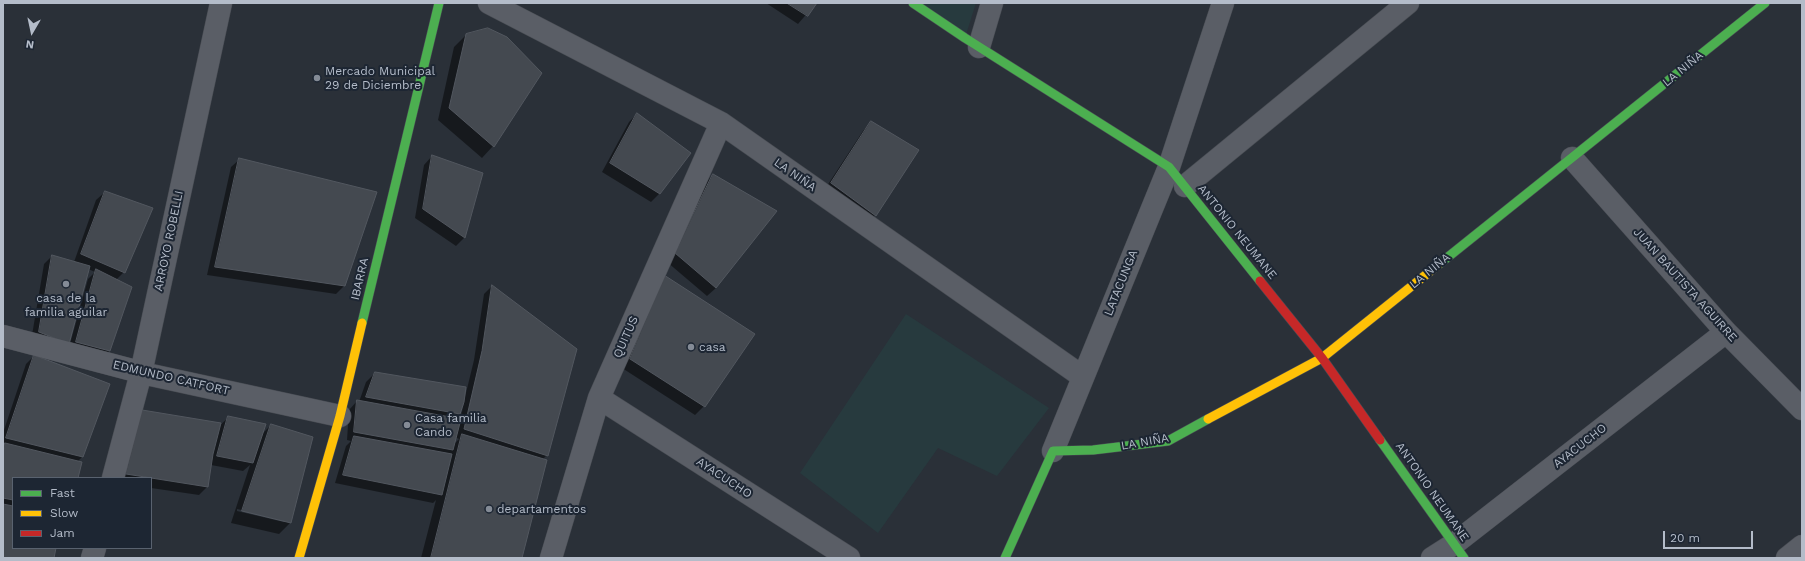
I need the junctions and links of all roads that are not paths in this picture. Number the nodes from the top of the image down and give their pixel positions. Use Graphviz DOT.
graph roads {
  1 [pos="221,3"];
  2 [pos="439,3"];
  3 [pos="489,3"];
  4 [pos="913,3"];
  5 [pos="992,3"];
  6 [pos="1223,3"];
  7 [pos="1408,3"];
  8 [pos="1766,3"];
  9 [pos="979,47"];
  10 [pos="721,123"];
  11 [pos="1572,158"];
  12 [pos="1169,167"];
  13 [pos="1185,186"];
  14 [pos="1726,332"];
  15 [pos="3,336"];
  16 [pos="1322,358"];
  17 [pos="141,372"];
  18 [pos="1083,377"];
  19 [pos="599,398"];
  20 [pos="1802,409"];
  21 [pos="340,416"];
  22 [pos="1053,451"];
  23 [pos="113,477"];
  24 [pos="1802,546"];
  25 [pos="1459,551"];
  26 [pos="299,558"];
  27 [pos="551,558"];
  28 [pos="849,558"];
  29 [pos="1005,558"];
  30 [pos="1432,558"];
  31 [pos="1787,558"];
  1 -- 17 [label="street, ARROYO ROBELLI"];
  2 -- 21 [label="street, IBARRA"];
  3 -- 10 [label="street, LA NIÑA"];
  4 -- 9 [label="street, ANTONIO NEUMANE"];
  5 -- 9 [label="street"];
  6 -- 12 [label="street, LATACUNGA"];
  7 -- 13 [label="street"];
  8 -- 11 [label="street, LA NIÑA"];
  9 -- 12 [label="street, ANTONIO NEUMANE"];
  10 -- 18 [label="street, LA NIÑA"];
  10 -- 19 [label="street, QUITUS"];
  11 -- 14 [label="street, JUAN BAUTISTA AGUIRRE"];
  11 -- 16 [label="street, LA NIÑA"];
  12 -- 13 [label="street, ANTONIO NEUMANE"];
  12 -- 18 [label="street, LATACUNGA"];
  13 -- 16 [label="street, ANTONIO NEUMANE"];
  14 -- 20 [label="street, JUAN BAUTISTA AGUIRRE"];
  14 -- 25 [label="street, AYACUCHO"];
  15 -- 17 [label="street, EDMUNDO CATFORT"];
  16 -- 22 [label="street, LA NIÑA"];
  16 -- 25 [label="street, ANTONIO NEUMANE"];
  17 -- 21 [label="street, EDMUNDO CATFORT"];
  17 -- 23 [label="street, ARROYO ROBELLI"];
  18 -- 22 [label="street, LATACUNGA"];
  19 -- 27 [label="street, QUITUS"];
  19 -- 28 [label="street, AYACUCHO"];
  21 -- 26 [label="street, IBARRA"];
  22 -- 29 [label="street, LATACUNGA"];
  24 -- 31 [label="street"];
  25 -- 30 [label="street, AYACUCHO"];
}
